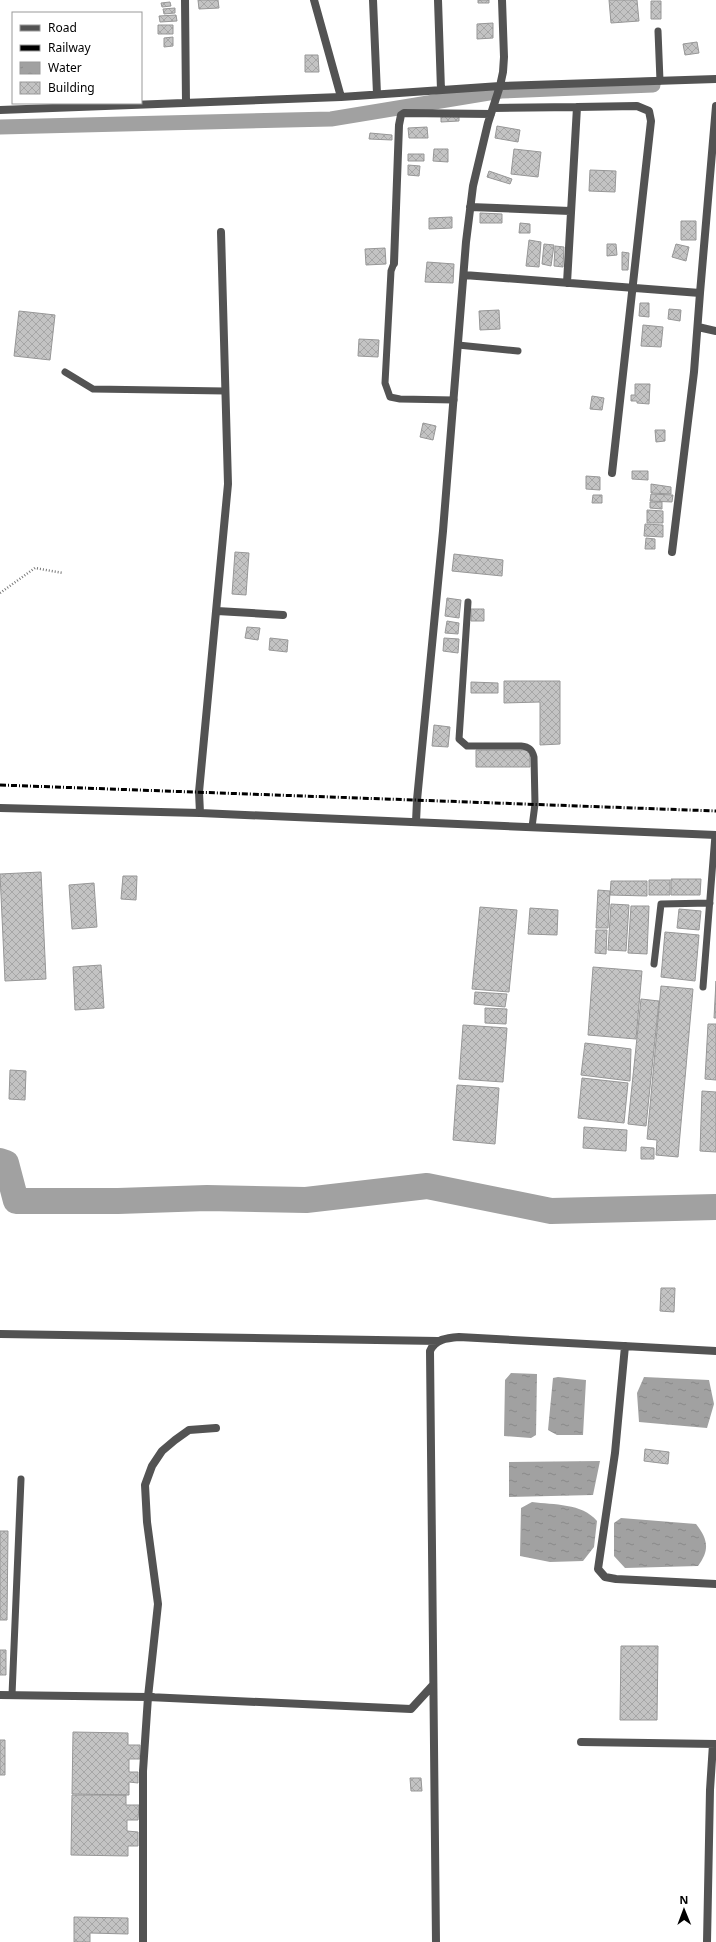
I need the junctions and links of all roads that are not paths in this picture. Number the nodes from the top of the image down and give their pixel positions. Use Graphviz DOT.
graph roads {
  1 [pos="185,0"];
  2 [pos="314,0"];
  3 [pos="372,0"];
  4 [pos="438,0"];
  5 [pos="502,0"];
  6 [pos="658,31"];
  7 [pos="716,79"];
  8 [pos="660,81"];
  9 [pos="500,88"];
  10 [pos="441,90"];
  11 [pos="376,94"];
  12 [pos="341,97"];
  13 [pos="186,103"];
  14 [pos="716,106"];
  15 [pos="578,107"];
  16 [pos="0,110"];
  17 [pos="492,111"];
  18 [pos="470,207"];
  19 [pos="570,211"];
  20 [pos="220,232"];
  21 [pos="394,263"];
  22 [pos="464,275"];
  23 [pos="567,283"];
  24 [pos="632,288"];
  25 [pos="700,293"];
  26 [pos="698,327"];
  27 [pos="716,331"];
  28 [pos="458,345"];
  29 [pos="518,351"];
  30 [pos="65,372"];
  31 [pos="225,391"];
  32 [pos="454,400"];
  33 [pos="612,473"];
  34 [pos="672,552"];
  35 [pos="468,602"];
  36 [pos="217,611"];
  37 [pos="283,615"];
  38 [pos="0,808"];
  39 [pos="200,813"];
  40 [pos="416,822"];
  41 [pos="532,827"];
  42 [pos="715,835"];
  43 [pos="710,903"];
  44 [pos="654,964"];
  45 [pos="703,987"];
  46 [pos="0,1334"];
  47 [pos="438,1341"];
  48 [pos="625,1346"];
  49 [pos="716,1352"];
  50 [pos="216,1428"];
  51 [pos="21,1479"];
  52 [pos="716,1584"];
  53 [pos="433,1685"];
  54 [pos="0,1695"];
  55 [pos="12,1695"];
  56 [pos="148,1697"];
  57 [pos="581,1742"];
  58 [pos="715,1744"];
  59 [pos="143,1942"];
  60 [pos="436,1942"];
  61 [pos="707,1942"];
  1 -- 13 [label="street"];
  2 -- 12 [label="street"];
  3 -- 11 [label="street"];
  4 -- 10 [label="street"];
  5 -- 9 [label="street"];
  6 -- 8 [label="lane"];
  7 -- 8 [label="street"];
  8 -- 9 [label="street"];
  9 -- 10 [label="street"];
  9 -- 17 [label="street"];
  10 -- 11 [label="street"];
  11 -- 12 [label="street"];
  12 -- 13 [label="street"];
  13 -- 16 [label="street"];
  14 -- 25 [label="street"];
  15 -- 17 [label="street"];
  15 -- 19 [label="street"];
  15 -- 24 [label="street"];
  17 -- 18 [label="street"];
  17 -- 21 [label="street"];
  18 -- 19 [label="street"];
  18 -- 22 [label="street"];
  19 -- 23 [label="street"];
  20 -- 31 [label="street"];
  21 -- 32 [label="lane"];
  22 -- 23 [label="street"];
  22 -- 28 [label="street"];
  23 -- 24 [label="street"];
  24 -- 25 [label="street"];
  24 -- 33 [label="street"];
  25 -- 26 [label="street"];
  26 -- 27 [label="street"];
  26 -- 34 [label="street"];
  28 -- 29 [label="lane"];
  28 -- 32 [label="street"];
  30 -- 31 [label="lane"];
  31 -- 36 [label="street"];
  32 -- 40 [label="street"];
  35 -- 41 [label="lane"];
  36 -- 37 [label="street"];
  36 -- 39 [label="street"];
  38 -- 39 [label="street"];
  39 -- 40 [label="street"];
  40 -- 41 [label="street"];
  41 -- 42 [label="street"];
  42 -- 43 [label="lane"];
  43 -- 44 [label="lane"];
  43 -- 45 [label="lane"];
  46 -- 47 [label="street"];
  47 -- 48 [label="street"];
  47 -- 53 [label="street"];
  48 -- 49 [label="street"];
  48 -- 52 [label="street"];
  50 -- 56 [label="street"];
  51 -- 55 [label="lane"];
  53 -- 56 [label="street"];
  53 -- 60 [label="street"];
  54 -- 55 [label="street"];
  55 -- 56 [label="street"];
  56 -- 59 [label="street"];
  57 -- 58 [label="street"];
  58 -- 61 [label="street"];
}
